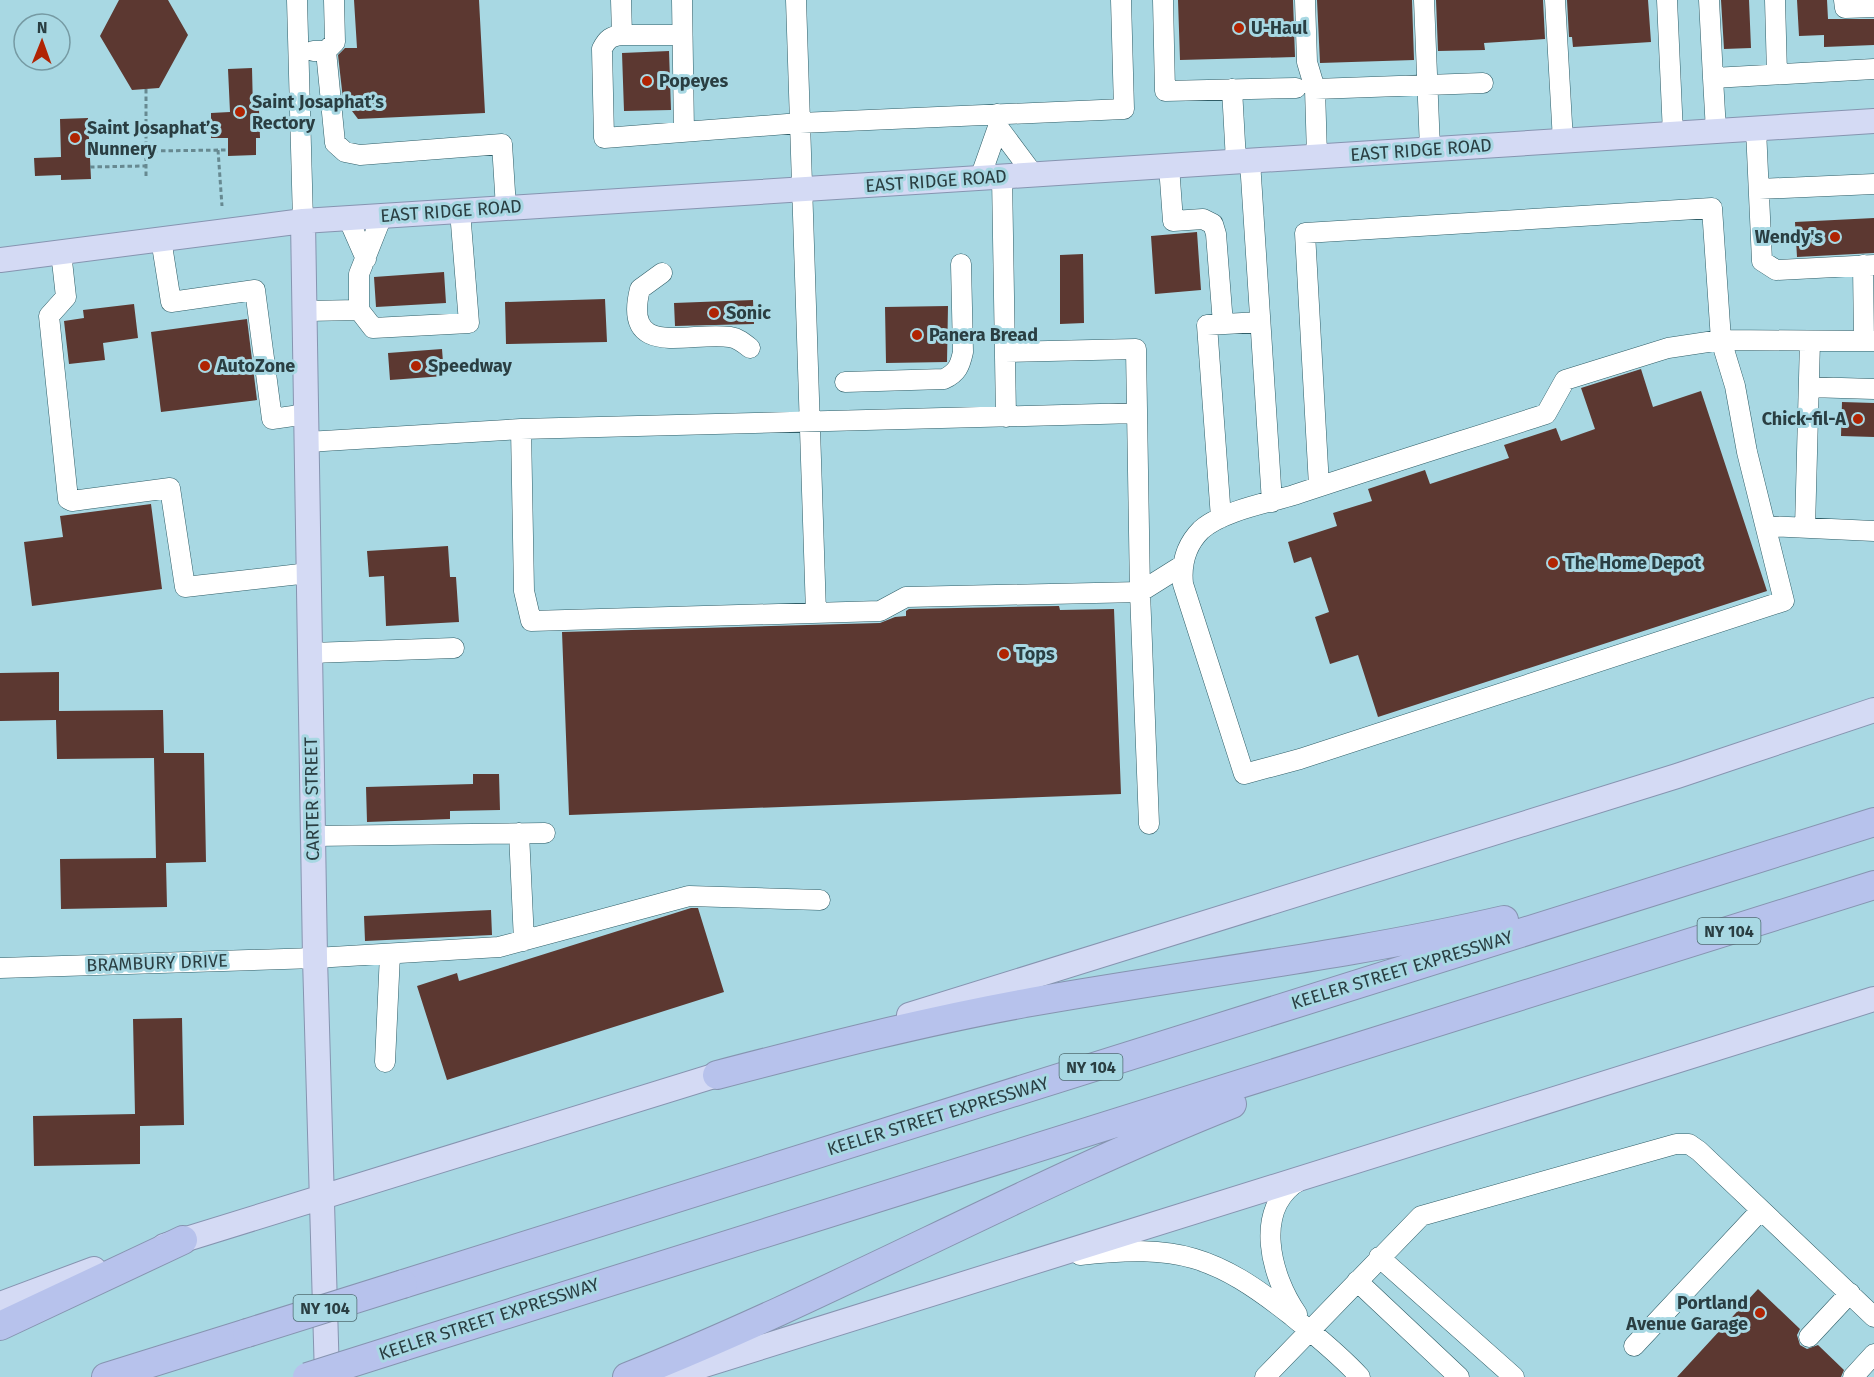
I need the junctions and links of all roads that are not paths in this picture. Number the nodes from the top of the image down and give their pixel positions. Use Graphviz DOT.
graph roads {
  1 [pos="297,0"];
  2 [pos="334,0"];
  3 [pos="621,0"];
  4 [pos="682,0"];
  5 [pos="796,0"];
  6 [pos="1121,0"];
  7 [pos="1163,0"];
  8 [pos="1305,0"];
  9 [pos="1424,0"];
  10 [pos="1555,0"];
  11 [pos="1667,0"];
  12 [pos="1709,0"];
  13 [pos="1775,0"];
  14 [pos="1844,0"];
  15 [pos="1874,7"];
  16 [pos="622,35"];
  17 [pos="682,40"];
  18 [pos="326,51"];
  19 [pos="298,52"];
  20 [pos="1874,69"];
  21 [pos="1777,74"];
  22 [pos="1713,78"];
  23 [pos="1483,83"];
  24 [pos="1427,85"];
  25 [pos="1232,89"];
  26 [pos="1306,89"];
  27 [pos="997,121"];
  28 [pos="1874,121"];
  29 [pos="800,123"];
  30 [pos="1756,129"];
  31 [pos="1716,131"];
  32 [pos="684,132"];
  33 [pos="1673,134"];
  34 [pos="609,137"];
  35 [pos="1563,141"];
  36 [pos="1430,149"];
  37 [pos="1317,156"];
  38 [pos="1243,161"];
  39 [pos="1168,166"];
  40 [pos="1033,174"];
  41 [pos="991,177"];
  42 [pos="1874,184"];
  43 [pos="802,189"];
  44 [pos="1759,189"];
  45 [pos="506,208"];
  46 [pos="460,211"];
  47 [pos="382,216"];
  48 [pos="348,218"];
  49 [pos="303,221"];
  50 [pos="161,239"];
  51 [pos="61,252"];
  52 [pos="366,259"];
  53 [pos="0,260"];
  54 [pos="961,264"];
  55 [pos="1868,265"];
  56 [pos="662,273"];
  57 [pos="359,310"];
  58 [pos="305,311"];
  59 [pos="1260,322"];
  60 [pos="1223,324"];
  61 [pos="1721,340"];
  62 [pos="1810,341"];
  63 [pos="1869,341"];
  64 [pos="750,348"];
  65 [pos="1005,352"];
  66 [pos="846,382"];
  67 [pos="1809,387"];
  68 [pos="1874,389"];
  69 [pos="1137,413"];
  70 [pos="307,414"];
  71 [pos="1006,417"];
  72 [pos="810,422"];
  73 [pos="521,429"];
  74 [pos="307,442"];
  75 [pos="1319,486"];
  76 [pos="1272,502"];
  77 [pos="1221,518"];
  78 [pos="1766,526"];
  79 [pos="1805,528"];
  80 [pos="1874,531"];
  81 [pos="1183,565"];
  82 [pos="309,573"];
  83 [pos="1140,592"];
  84 [pos="816,612"];
  85 [pos="454,648"];
  86 [pos="310,653"];
  87 [pos="1874,711"];
  88 [pos="1874,822"];
  89 [pos="1149,824"];
  90 [pos="519,833"];
  91 [pos="546,833"];
  92 [pos="313,836"];
  93 [pos="1780,851"];
  94 [pos="1874,885"];
  95 [pos="820,900"];
  96 [pos="524,940"];
  97 [pos="390,954"];
  98 [pos="315,958"];
  99 [pos="0,968"];
  100 [pos="1584,976"];
  101 [pos="1874,999"];
  102 [pos="385,1062"];
  103 [pos="717,1075"];
  104 [pos="1312,1175"];
  105 [pos="322,1197"];
  106 [pos="1761,1210"];
  107 [pos="183,1240"];
  108 [pos="1380,1257"];
  109 [pos="1039,1260"];
  110 [pos="1357,1281"];
  111 [pos="1850,1293"];
  112 [pos="0,1304"];
  113 [pos="1874,1317"];
  114 [pos="0,1326"];
  115 [pos="1310,1331"];
  116 [pos="1809,1337"];
  117 [pos="1634,1346"];
  118 [pos="1874,1354"];
  119 [pos="1510,1373"];
  120 [pos="106,1377"];
  121 [pos="307,1377"];
  122 [pos="327,1377"];
  123 [pos="627,1377"];
  124 [pos="666,1377"];
  125 [pos="1266,1377"];
  126 [pos="1360,1377"];
  127 [pos="1460,1377"];
  128 [pos="1853,1377"];
  1 -- 19 [label="street"];
  2 -- 18 [label="street"];
  3 -- 16 [label="street"];
  4 -- 17 [label="street"];
  5 -- 29 [label="street"];
  6 -- 27 [label="street"];
  7 -- 25 [label="street"];
  8 -- 26 [label="street"];
  9 -- 24 [label="street"];
  10 -- 35 [label="street"];
  11 -- 33 [label="street"];
  12 -- 22 [label="street"];
  13 -- 21 [label="street"];
  14 -- 15 [label="street"];
  16 -- 17 [label="street"];
  16 -- 34 [label="street"];
  17 -- 32 [label="street"];
  17 -- 34 [label="street"];
  18 -- 19 [label="street"];
  18 -- 45 [label="street"];
  19 -- 49 [label="street"];
  20 -- 21 [label="street"];
  21 -- 22 [label="street"];
  22 -- 31 [label="street"];
  23 -- 24 [label="street"];
  24 -- 26 [label="street"];
  24 -- 36 [label="street"];
  25 -- 26 [label="street"];
  25 -- 38 [label="street"];
  26 -- 37 [label="street"];
  27 -- 29 [label="street"];
  27 -- 40 [label="street"];
  27 -- 41 [label="street"];
  28 -- 30 [label="main road, EAST RIDGE ROAD"];
  29 -- 32 [label="street"];
  29 -- 43 [label="street"];
  30 -- 31 [label="main road, EAST RIDGE ROAD"];
  30 -- 44 [label="street"];
  31 -- 33 [label="main road, EAST RIDGE ROAD"];
  32 -- 34 [label="street"];
  33 -- 35 [label="main road, EAST RIDGE ROAD"];
  35 -- 36 [label="main road, EAST RIDGE ROAD"];
  36 -- 37 [label="main road, EAST RIDGE ROAD"];
  37 -- 38 [label="main road, EAST RIDGE ROAD"];
  38 -- 39 [label="main road, EAST RIDGE ROAD"];
  38 -- 59 [label="street"];
  39 -- 40 [label="main road, EAST RIDGE ROAD"];
  39 -- 60 [label="street"];
  40 -- 41 [label="main road, EAST RIDGE ROAD"];
  41 -- 43 [label="main road, EAST RIDGE ROAD"];
  41 -- 65 [label="street"];
  42 -- 44 [label="street"];
  43 -- 45 [label="main road, EAST RIDGE ROAD"];
  43 -- 72 [label="street"];
  44 -- 55 [label="street"];
  45 -- 46 [label="main road, EAST RIDGE ROAD"];
  46 -- 47 [label="main road, EAST RIDGE ROAD"];
  46 -- 57 [label="street"];
  47 -- 48 [label="main road, EAST RIDGE ROAD"];
  47 -- 52 [label="street"];
  48 -- 49 [label="main road, EAST RIDGE ROAD"];
  48 -- 52 [label="street"];
  49 -- 50 [label="main road, EAST RIDGE ROAD"];
  49 -- 58 [label="main road, CARTER STREET"];
  50 -- 51 [label="main road, EAST RIDGE ROAD"];
  50 -- 70 [label="street"];
  51 -- 53 [label="main road, EAST RIDGE ROAD"];
  51 -- 82 [label="street"];
  52 -- 57 [label="street"];
  54 -- 66 [label="street"];
  55 -- 63 [label="street"];
  56 -- 64 [label="street"];
  57 -- 58 [label="street"];
  58 -- 70 [label="main road, CARTER STREET"];
  59 -- 60 [label="street"];
  59 -- 76 [label="street"];
  60 -- 77 [label="street"];
  61 -- 62 [label="street"];
  61 -- 75 [label="street"];
  61 -- 75 [label="street"];
  61 -- 78 [label="street"];
  62 -- 63 [label="street"];
  62 -- 67 [label="street"];
  65 -- 69 [label="street"];
  65 -- 71 [label="street"];
  67 -- 68 [label="street"];
  67 -- 79 [label="street"];
  69 -- 71 [label="street"];
  69 -- 83 [label="street"];
  70 -- 74 [label="main road, CARTER STREET"];
  71 -- 72 [label="street"];
  72 -- 73 [label="street"];
  72 -- 84 [label="street"];
  73 -- 74 [label="street"];
  73 -- 84 [label="street"];
  74 -- 82 [label="main road, CARTER STREET"];
  75 -- 76 [label="street"];
  76 -- 77 [label="street"];
  77 -- 81 [label="street"];
  78 -- 79 [label="street"];
  78 -- 81 [label="street"];
  79 -- 80 [label="street"];
  81 -- 83 [label="street"];
  82 -- 86 [label="main road, CARTER STREET"];
  83 -- 84 [label="street"];
  83 -- 89 [label="street"];
  85 -- 86 [label="street"];
  86 -- 92 [label="main road, CARTER STREET"];
  87 -- 103 [label="main road"];
  88 -- 93 [label="highway, KEELER STREET EXPRESSWAY / NY 104"];
  90 -- 91 [label="street"];
  90 -- 92 [label="street"];
  90 -- 96 [label="street"];
  92 -- 98 [label="main road, CARTER STREET"];
  93 -- 103 [label="highway"];
  93 -- 120 [label="highway, KEELER STREET EXPRESSWAY / NY 104, bridge"];
  94 -- 100 [label="highway, KEELER STREET EXPRESSWAY / NY 104"];
  95 -- 96 [label="street, BRAMBURY DRIVE"];
  96 -- 97 [label="street, BRAMBURY DRIVE"];
  97 -- 98 [label="street, BRAMBURY DRIVE"];
  97 -- 102 [label="street"];
  98 -- 99 [label="street, BRAMBURY DRIVE"];
  98 -- 105 [label="main road, CARTER STREET"];
  100 -- 121 [label="highway, KEELER STREET EXPRESSWAY / NY 104, bridge"];
  100 -- 123 [label="highway"];
  101 -- 104 [label="main road"];
  103 -- 105 [label="main road"];
  104 -- 109 [label="main road"];
  104 -- 115 [label="street"];
  105 -- 107 [label="main road"];
  105 -- 122 [label="main road, CARTER STREET"];
  106 -- 108 [label="street"];
  106 -- 111 [label="street"];
  106 -- 117 [label="street"];
  107 -- 112 [label="main road"];
  107 -- 114 [label="highway"];
  108 -- 110 [label="street"];
  108 -- 119 [label="street"];
  109 -- 115 [label="street"];
  109 -- 124 [label="main road"];
  110 -- 115 [label="street"];
  110 -- 127 [label="street"];
  111 -- 113 [label="street"];
  111 -- 116 [label="street"];
  115 -- 125 [label="street"];
  115 -- 126 [label="street"];
  118 -- 128 [label="street"];
}
